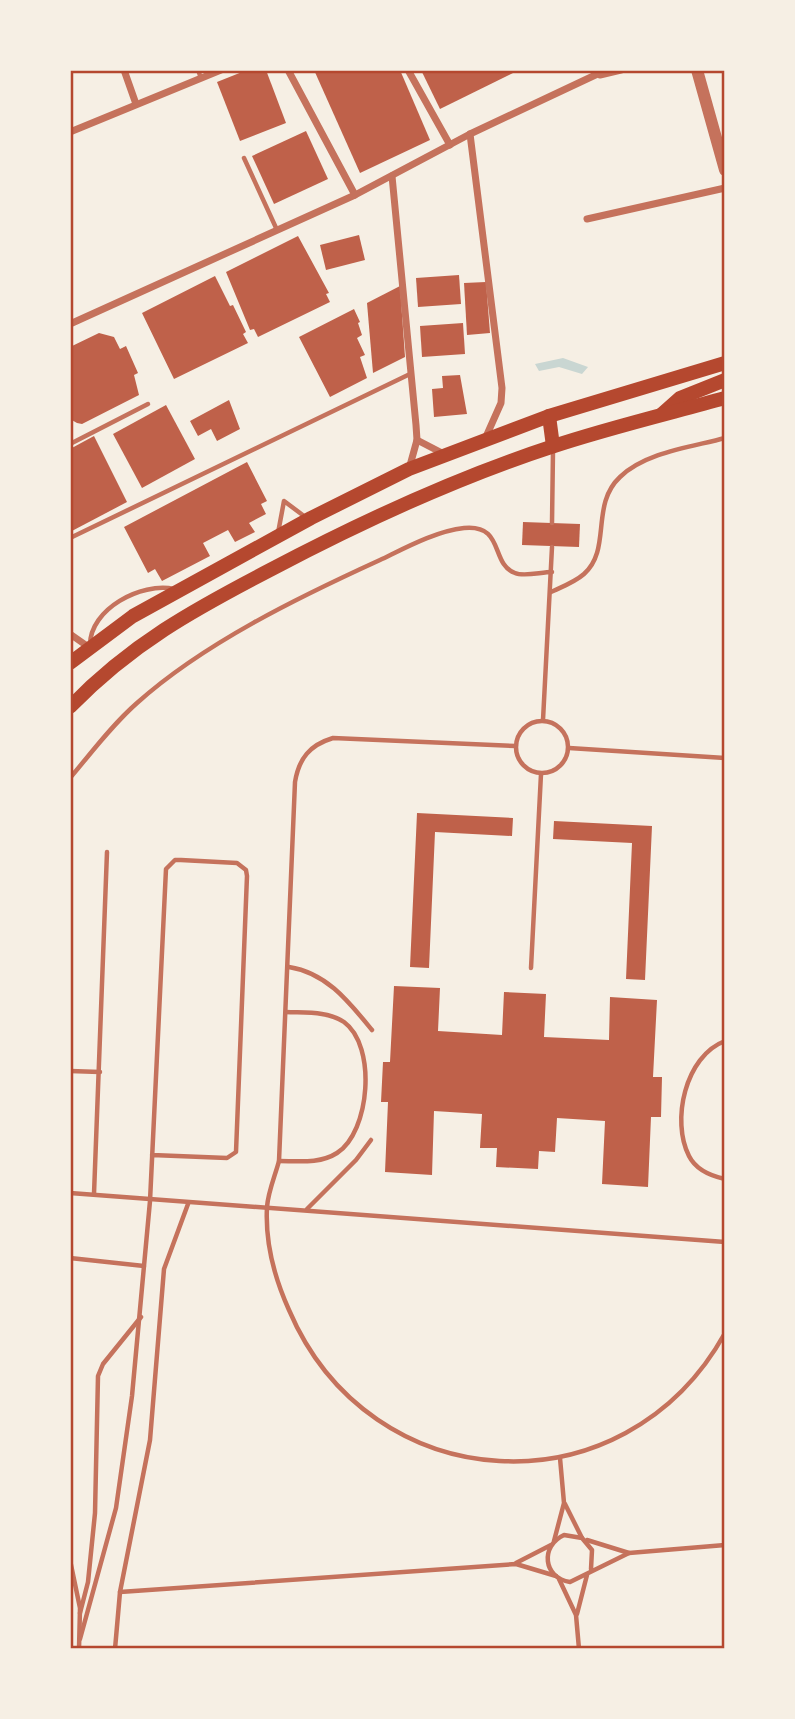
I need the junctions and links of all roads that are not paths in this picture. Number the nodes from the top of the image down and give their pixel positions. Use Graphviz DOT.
graph roads {
  1 [pos="124,70"];
  2 [pos="221,70"];
  3 [pos="288,70"];
  4 [pos="408,70"];
  5 [pos="606,70"];
  6 [pos="621,70"];
  7 [pos="697,70"];
  8 [pos="200,74"];
  9 [pos="596,76"];
  10 [pos="136,104"];
  11 [pos="70,132"];
  12 [pos="470,134"];
  13 [pos="450,145"];
  14 [pos="244,158"];
  15 [pos="725,170"];
  16 [pos="392,176"];
  17 [pos="725,188"];
  18 [pos="355,195"];
  19 [pos="587,219"];
  20 [pos="278,231"];
  21 [pos="70,324"];
  22 [pos="721,362"];
  23 [pos="410,374"];
  24 [pos="725,380"];
  25 [pos="725,398"];
  26 [pos="148,404"];
  27 [pos="549,416"];
  28 [pos="661,416"];
  29 [pos="725,438"];
  30 [pos="417,440"];
  31 [pos="484,441"];
  32 [pos="70,444"];
  33 [pos="553,446"];
  34 [pos="445,454"];
  35 [pos="409,469"];
  36 [pos="311,518"];
  37 [pos="552,523"];
  38 [pos="277,537"];
  39 [pos="70,538"];
  40 [pos="552,547"];
  41 [pos="552,572"];
  42 [pos="551,592"];
  43 [pos="70,634"];
  44 [pos="90,648"];
  45 [pos="70,663"];
  46 [pos="70,708"];
  47 [pos="543,720"];
  48 [pos="516,746"];
  49 [pos="569,748"];
  50 [pos="725,758"];
  51 [pos="541,774"];
  52 [pos="70,778"];
  53 [pos="107,852"];
  54 [pos="289,967"];
  55 [pos="531,968"];
  56 [pos="286,1012"];
  57 [pos="372,1030"];
  58 [pos="725,1041"];
  59 [pos="70,1071"];
  60 [pos="100,1072"];
  61 [pos="371,1140"];
  62 [pos="152,1155"];
  63 [pos="279,1161"];
  64 [pos="725,1179"];
  65 [pos="70,1193"];
  66 [pos="94,1194"];
  67 [pos="150,1201"];
  68 [pos="188,1203"];
  69 [pos="267,1207"];
  70 [pos="306,1210"];
  71 [pos="725,1242"];
  72 [pos="70,1258"];
  73 [pos="144,1266"];
  74 [pos="141,1316"];
  75 [pos="725,1334"];
  76 [pos="560,1458"];
  77 [pos="564,1503"];
  78 [pos="583,1538"];
  79 [pos="552,1543"];
  80 [pos="725,1545"];
  81 [pos="629,1553"];
  82 [pos="70,1560"];
  83 [pos="516,1564"];
  84 [pos="591,1569"];
  85 [pos="587,1574"];
  86 [pos="557,1577"];
  87 [pos="120,1592"];
  88 [pos="80,1613"];
  89 [pos="576,1615"];
  90 [pos="80,1639"];
  91 [pos="79,1649"];
  92 [pos="115,1649"];
  93 [pos="579,1649"];
  1 -- 10 [label="street"];
  2 -- 8 [label="street"];
  3 -- 18 [label="street"];
  4 -- 13 [label="street"];
  5 -- 9 [label="street"];
  6 -- 9 [label="street"];
  7 -- 15 [label="street"];
  8 -- 10 [label="street"];
  9 -- 12 [label="street"];
  10 -- 11 [label="street"];
  12 -- 13 [label="street"];
  12 -- 31 [label="street"];
  13 -- 16 [label="street"];
  14 -- 20 [label="lane"];
  16 -- 18 [label="street"];
  16 -- 23 [label="street"];
  17 -- 19 [label="street"];
  18 -- 20 [label="street"];
  20 -- 21 [label="street"];
  22 -- 27 [label="main road"];
  23 -- 30 [label="street"];
  23 -- 39 [label="lane"];
  24 -- 28 [label="main road"];
  25 -- 28 [label="main road"];
  26 -- 32 [label="lane"];
  27 -- 31 [label="main road"];
  27 -- 33 [label="main road"];
  28 -- 33 [label="main road"];
  29 -- 42 [label="lane"];
  30 -- 34 [label="street"];
  30 -- 35 [label="street"];
  31 -- 34 [label="main road"];
  33 -- 37 [label="lane"];
  33 -- 46 [label="main road"];
  34 -- 35 [label="main road"];
  35 -- 36 [label="main road"];
  36 -- 38 [label="main road"];
  36 -- 38 [label="lane"];
  38 -- 44 [label="main road"];
  40 -- 41 [label="lane"];
  41 -- 42 [label="lane"];
  41 -- 52 [label="lane"];
  42 -- 47 [label="lane"];
  43 -- 44 [label="street"];
  44 -- 45 [label="main road"];
  47 -- 48 [label="lane"];
  47 -- 49 [label="lane"];
  48 -- 51 [label="lane"];
  48 -- 54 [label="lane"];
  49 -- 50 [label="lane"];
  49 -- 51 [label="lane"];
  51 -- 55 [label="lane"];
  53 -- 60 [label="lane"];
  54 -- 56 [label="lane"];
  54 -- 57 [label="lane"];
  56 -- 63 [label="lane"];
  56 -- 63 [label="lane"];
  58 -- 64 [label="lane"];
  59 -- 60 [label="lane"];
  60 -- 66 [label="lane"];
  61 -- 70 [label="lane"];
  62 -- 62 [label="lane"];
  62 -- 67 [label="lane"];
  63 -- 69 [label="lane"];
  65 -- 66 [label="lane"];
  66 -- 67 [label="lane"];
  67 -- 68 [label="lane"];
  67 -- 73 [label="lane"];
  68 -- 69 [label="lane"];
  68 -- 87 [label="lane"];
  69 -- 70 [label="lane"];
  69 -- 76 [label="lane"];
  70 -- 71 [label="lane"];
  72 -- 73 [label="lane"];
  73 -- 74 [label="lane"];
  74 -- 88 [label="lane"];
  74 -- 90 [label="lane"];
  75 -- 76 [label="lane"];
  76 -- 77 [label="lane"];
  77 -- 78 [label="lane"];
  77 -- 79 [label="lane"];
  78 -- 79 [label="lane"];
  78 -- 81 [label="lane"];
  78 -- 84 [label="lane"];
  79 -- 83 [label="lane"];
  79 -- 86 [label="lane"];
  80 -- 81 [label="lane"];
  81 -- 84 [label="lane"];
  82 -- 88 [label="lane"];
  83 -- 86 [label="lane"];
  83 -- 87 [label="lane"];
  84 -- 85 [label="lane"];
  85 -- 86 [label="lane"];
  85 -- 89 [label="lane"];
  86 -- 89 [label="lane"];
  87 -- 92 [label="lane"];
  88 -- 90 [label="lane"];
  89 -- 93 [label="lane"];
  90 -- 91 [label="lane"];
}
